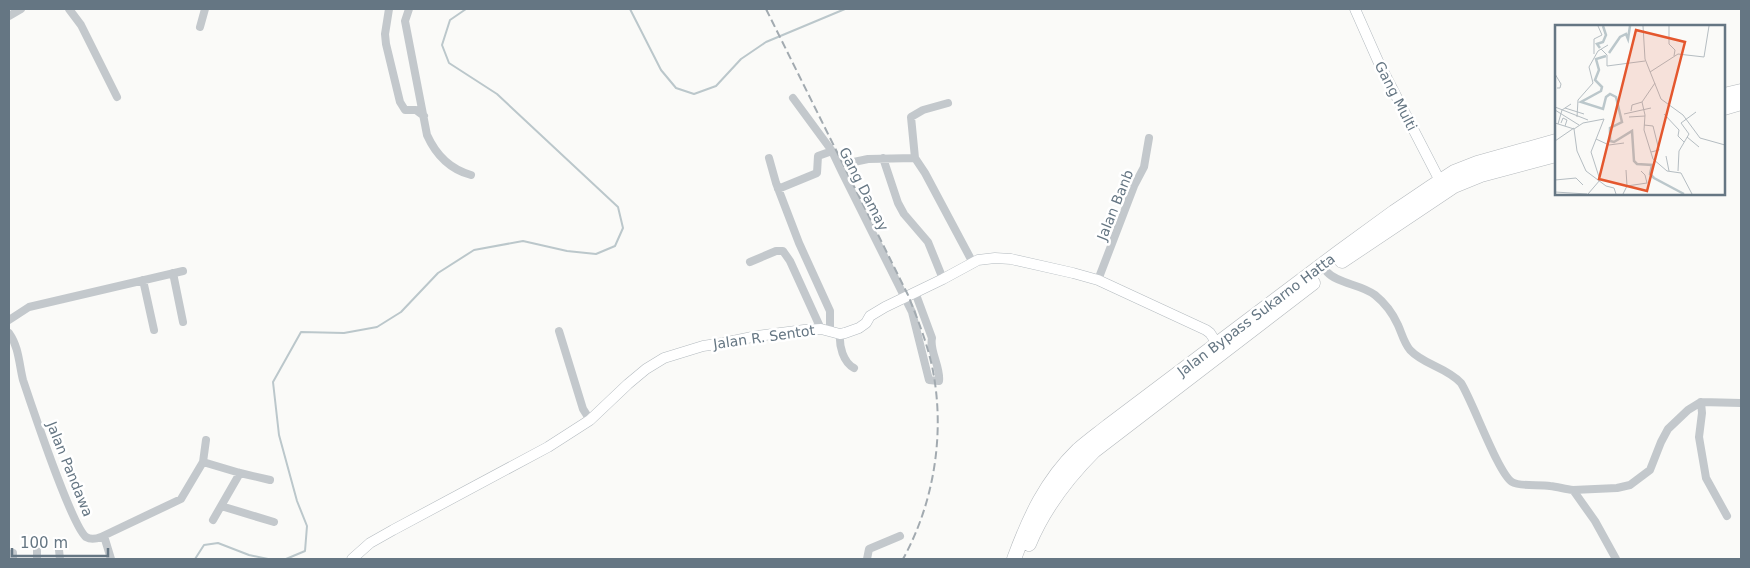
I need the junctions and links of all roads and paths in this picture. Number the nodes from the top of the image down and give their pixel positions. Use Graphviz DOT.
graph roads {
  1 [pos="21,9"];
  2 [pos="69,9"];
  3 [pos="205,9"];
  4 [pos="389,9"];
  5 [pos="409,9"];
  6 [pos="1355,9"];
  7 [pos="9,16"];
  8 [pos="200,27"];
  9 [pos="1741,91"];
  10 [pos="1725,95"];
  11 [pos="117,97"];
  12 [pos="793,98"];
  13 [pos="948,103"];
  14 [pos="1741,103"];
  15 [pos="1725,108"];
  16 [pos="424,116"];
  17 [pos="1149,138"];
  18 [pos="1555,141"];
  19 [pos="832,152"];
  20 [pos="1555,154"];
  21 [pos="769,158"];
  22 [pos="883,158"];
  23 [pos="915,158"];
  24 [pos="849,163"];
  25 [pos="471,175"];
  26 [pos="1440,181"];
  27 [pos="778,189"];
  28 [pos="750,262"];
  29 [pos="973,263"];
  30 [pos="183,271"];
  31 [pos="1327,272"];
  32 [pos="173,273"];
  33 [pos="943,279"];
  34 [pos="143,280"];
  35 [pos="1098,280"];
  36 [pos="915,292"];
  37 [pos="905,297"];
  38 [pos="9,320"];
  39 [pos="183,322"];
  40 [pos="154,330"];
  41 [pos="559,331"];
  42 [pos="830,331"];
  43 [pos="9,333"];
  44 [pos="1220,348"];
  45 [pos="854,368"];
  46 [pos="1700,402"];
  47 [pos="1741,403"];
  48 [pos="590,420"];
  49 [pos="206,440"];
  50 [pos="203,462"];
  51 [pos="240,473"];
  52 [pos="270,480"];
  53 [pos="1573,490"];
  54 [pos="221,506"];
  55 [pos="1727,516"];
  56 [pos="213,520"];
  57 [pos="274,522"];
  58 [pos="104,536"];
  59 [pos="900,536"];
  60 [pos="59,550"];
  61 [pos="60,559"];
  62 [pos="111,559"];
  63 [pos="352,559"];
  64 [pos="867,559"];
  65 [pos="1014,559"];
  66 [pos="1024,559"];
  67 [pos="1615,559"];
  1 -- 7 [label="street"];
  2 -- 11 [label="street"];
  3 -- 8 [label="street"];
  4 -- 16 [label="street"];
  5 -- 16 [label="street"];
  6 -- 26 [label="street, Gang Multi"];
  9 -- 10 [label="highway"];
  12 -- 19 [label="street, Gang Damay"];
  13 -- 23 [label="street"];
  14 -- 15 [label="highway"];
  16 -- 25 [label="street"];
  17 -- 35 [label="street, Jalan Banb"];
  18 -- 26 [label="highway, Jalan Bypass Sukarno Hatta"];
  19 -- 27 [label="street"];
  19 -- 37 [label="street, Gang Damay"];
  20 -- 31 [label="highway, Jalan Bypass Sukarno Hatta"];
  21 -- 27 [label="street"];
  22 -- 23 [label="street"];
  22 -- 24 [label="street"];
  22 -- 33 [label="street"];
  23 -- 29 [label="street"];
  26 -- 44 [label="highway, Jalan Bypass Sukarno Hatta"];
  27 -- 42 [label="street"];
  28 -- 42 [label="street"];
  29 -- 33 [label="street, Jalan R. Sentot"];
  29 -- 35 [label="street, Jalan R. Sentot"];
  30 -- 32 [label="street"];
  31 -- 44 [label="highway, Jalan Bypass Sukarno Hatta"];
  31 -- 53 [label="street"];
  32 -- 34 [label="street"];
  32 -- 39 [label="street"];
  33 -- 36 [label="street, Jalan R. Sentot"];
  34 -- 38 [label="street"];
  34 -- 40 [label="street"];
  35 -- 44 [label="street, Jalan R. Sentot"];
  36 -- 37 [label="street, Jalan R. Sentot"];
  36 -- 37 [label="street, Gang Damay"];
  37 -- 42 [label="street, Jalan R. Sentot"];
  41 -- 48 [label="street"];
  42 -- 45 [label="street"];
  42 -- 48 [label="street, Jalan R. Sentot"];
  43 -- 58 [label="street, Jalan Pandawa"];
  44 -- 65 [label="highway, Jalan Bypass Sukarno Hatta"];
  44 -- 66 [label="highway, Jalan Bypass Sukarno Hatta"];
  46 -- 47 [label="street"];
  46 -- 53 [label="street"];
  46 -- 55 [label="street"];
  48 -- 63 [label="street, Jalan R. Sentot"];
  49 -- 50 [label="street"];
  50 -- 51 [label="street"];
  50 -- 58 [label="street"];
  51 -- 52 [label="street"];
  51 -- 54 [label="street"];
  53 -- 67 [label="street"];
  54 -- 56 [label="street"];
  54 -- 57 [label="street"];
  58 -- 62 [label="street"];
  59 -- 64 [label="street"];
  60 -- 61 [label="street"];
}
